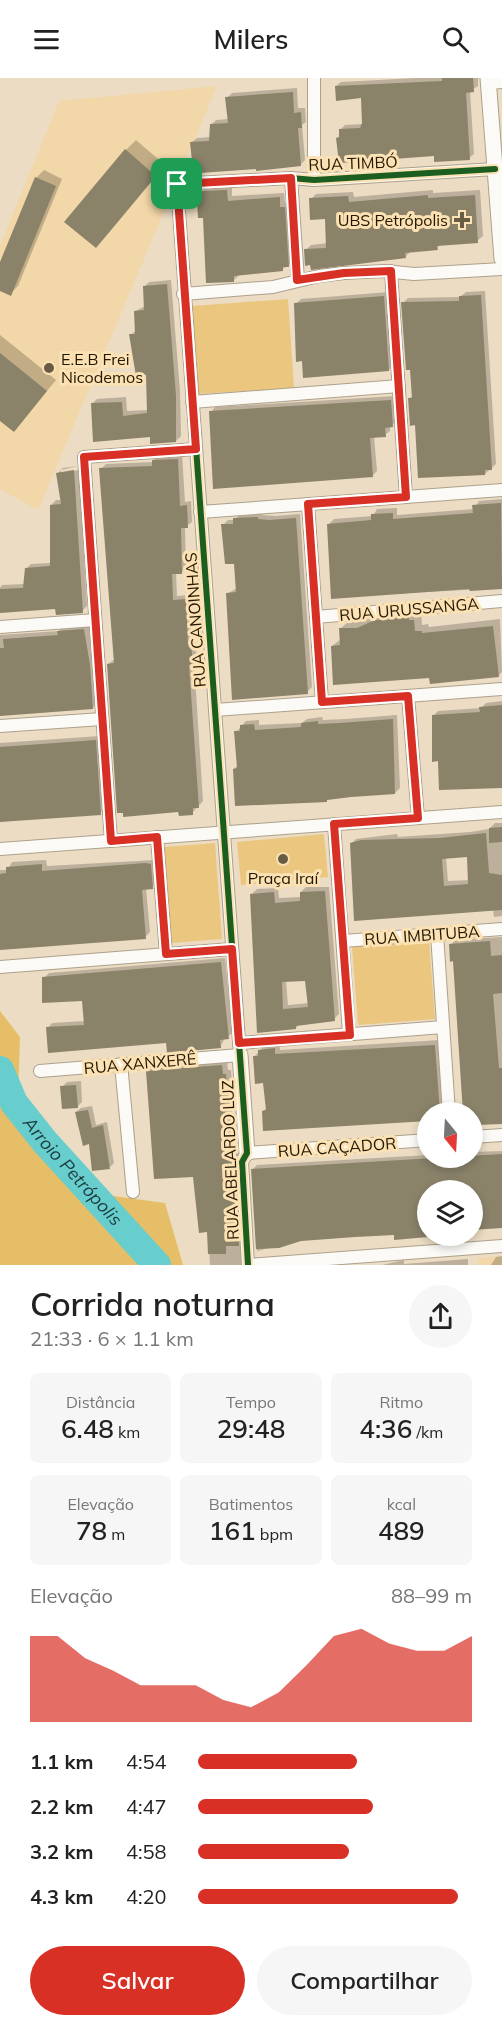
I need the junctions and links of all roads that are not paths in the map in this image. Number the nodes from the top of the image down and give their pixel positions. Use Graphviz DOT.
graph roads {
  1 [pos="315,78"];
  2 [pos="493,81"];
  3 [pos="495,169"];
  4 [pos="291,178"];
  5 [pos="314,180"];
  6 [pos="177,184"];
  7 [pos="502,259"];
  8 [pos="502,269"];
  9 [pos="391,271"];
  10 [pos="297,280"];
  11 [pos="183,294"];
  12 [pos="399,386"];
  13 [pos="192,402"];
  14 [pos="196,449"];
  15 [pos="502,490"];
  16 [pos="406,497"];
  17 [pos="308,504"];
  18 [pos="200,512"];
  19 [pos="502,601"];
  20 [pos="316,617"];
  21 [pos="96,620"];
  22 [pos="0,627"];
  23 [pos="502,689"];
  24 [pos="408,696"];
  25 [pos="322,702"];
  26 [pos="215,710"];
  27 [pos="102,719"];
  28 [pos="0,726"];
  29 [pos="502,812"];
  30 [pos="418,818"];
  31 [pos="334,824"];
  32 [pos="224,832"];
  33 [pos="157,837"];
  34 [pos="111,841"];
  35 [pos="0,849"];
  36 [pos="502,929"];
  37 [pos="437,934"];
  38 [pos="343,941"];
  39 [pos="232,949"];
  40 [pos="166,954"];
  41 [pos="0,967"];
  42 [pos="443,1027"];
  43 [pos="350,1035"];
  44 [pos="240,1049"];
  45 [pos="121,1064"];
  46 [pos="40,1071"];
  47 [pos="448,1102"];
  48 [pos="502,1135"];
  49 [pos="483,1136"];
  50 [pos="417,1141"];
  51 [pos="247,1153"];
  52 [pos="133,1192"];
  53 [pos="502,1246"];
  54 [pos="248,1265"];
  1 -- 5 [label="street"];
  2 -- 3 [label="street"];
  3 -- 5 [label="street, RUA TIMBÓ"];
  3 -- 7 [label="street"];
  4 -- 5 [label="street, RUA TIMBÓ"];
  4 -- 6 [label="street, RUA TIMBÓ"];
  4 -- 10 [label="street"];
  6 -- 11 [label="street, RUA CANOINHAS"];
  8 -- 9 [label="street"];
  9 -- 10 [label="street"];
  9 -- 12 [label="street"];
  10 -- 11 [label="street"];
  11 -- 13 [label="street, RUA CANOINHAS"];
  12 -- 13 [label="street"];
  12 -- 16 [label="street"];
  13 -- 14 [label="street, RUA CANOINHAS"];
  14 -- 18 [label="street, RUA CANOINHAS"];
  14 -- 21 [label="street"];
  15 -- 16 [label="street"];
  16 -- 17 [label="street"];
  17 -- 18 [label="street"];
  17 -- 20 [label="street"];
  18 -- 26 [label="street, RUA CANOINHAS"];
  19 -- 20 [label="street, RUA URUSSANGA"];
  20 -- 25 [label="street"];
  21 -- 22 [label="street"];
  21 -- 27 [label="street"];
  23 -- 24 [label="street"];
  24 -- 25 [label="street"];
  24 -- 30 [label="street"];
  25 -- 26 [label="street"];
  26 -- 32 [label="street, RUA CANOINHAS"];
  27 -- 28 [label="street"];
  27 -- 34 [label="street"];
  29 -- 30 [label="street"];
  30 -- 31 [label="street"];
  31 -- 32 [label="street"];
  31 -- 38 [label="street"];
  32 -- 33 [label="street"];
  32 -- 39 [label="street, RUA CANOINHAS"];
  33 -- 34 [label="street"];
  33 -- 40 [label="street"];
  34 -- 35 [label="street"];
  36 -- 37 [label="street, RUA IMBITUBA"];
  37 -- 38 [label="street, RUA IMBITUBA"];
  37 -- 42 [label="street"];
  38 -- 43 [label="street"];
  39 -- 40 [label="street"];
  39 -- 44 [label="street, RUA CANOINHAS"];
  40 -- 41 [label="street"];
  42 -- 43 [label="street, RUA XANXERÊ"];
  42 -- 47 [label="street"];
  43 -- 44 [label="street, RUA XANXERÊ"];
  44 -- 45 [label="street, RUA XANXERÊ"];
  44 -- 51 [label="street, RUA ABELARDO LUZ"];
  45 -- 46 [label="street, RUA XANXERÊ"];
  45 -- 52 [label="street"];
  48 -- 49 [label="street"];
  50 -- 51 [label="street, RUA CAÇADOR"];
  51 -- 54 [label="street, RUA ABELARDO LUZ"];
  53 -- 54 [label="street"];
}
